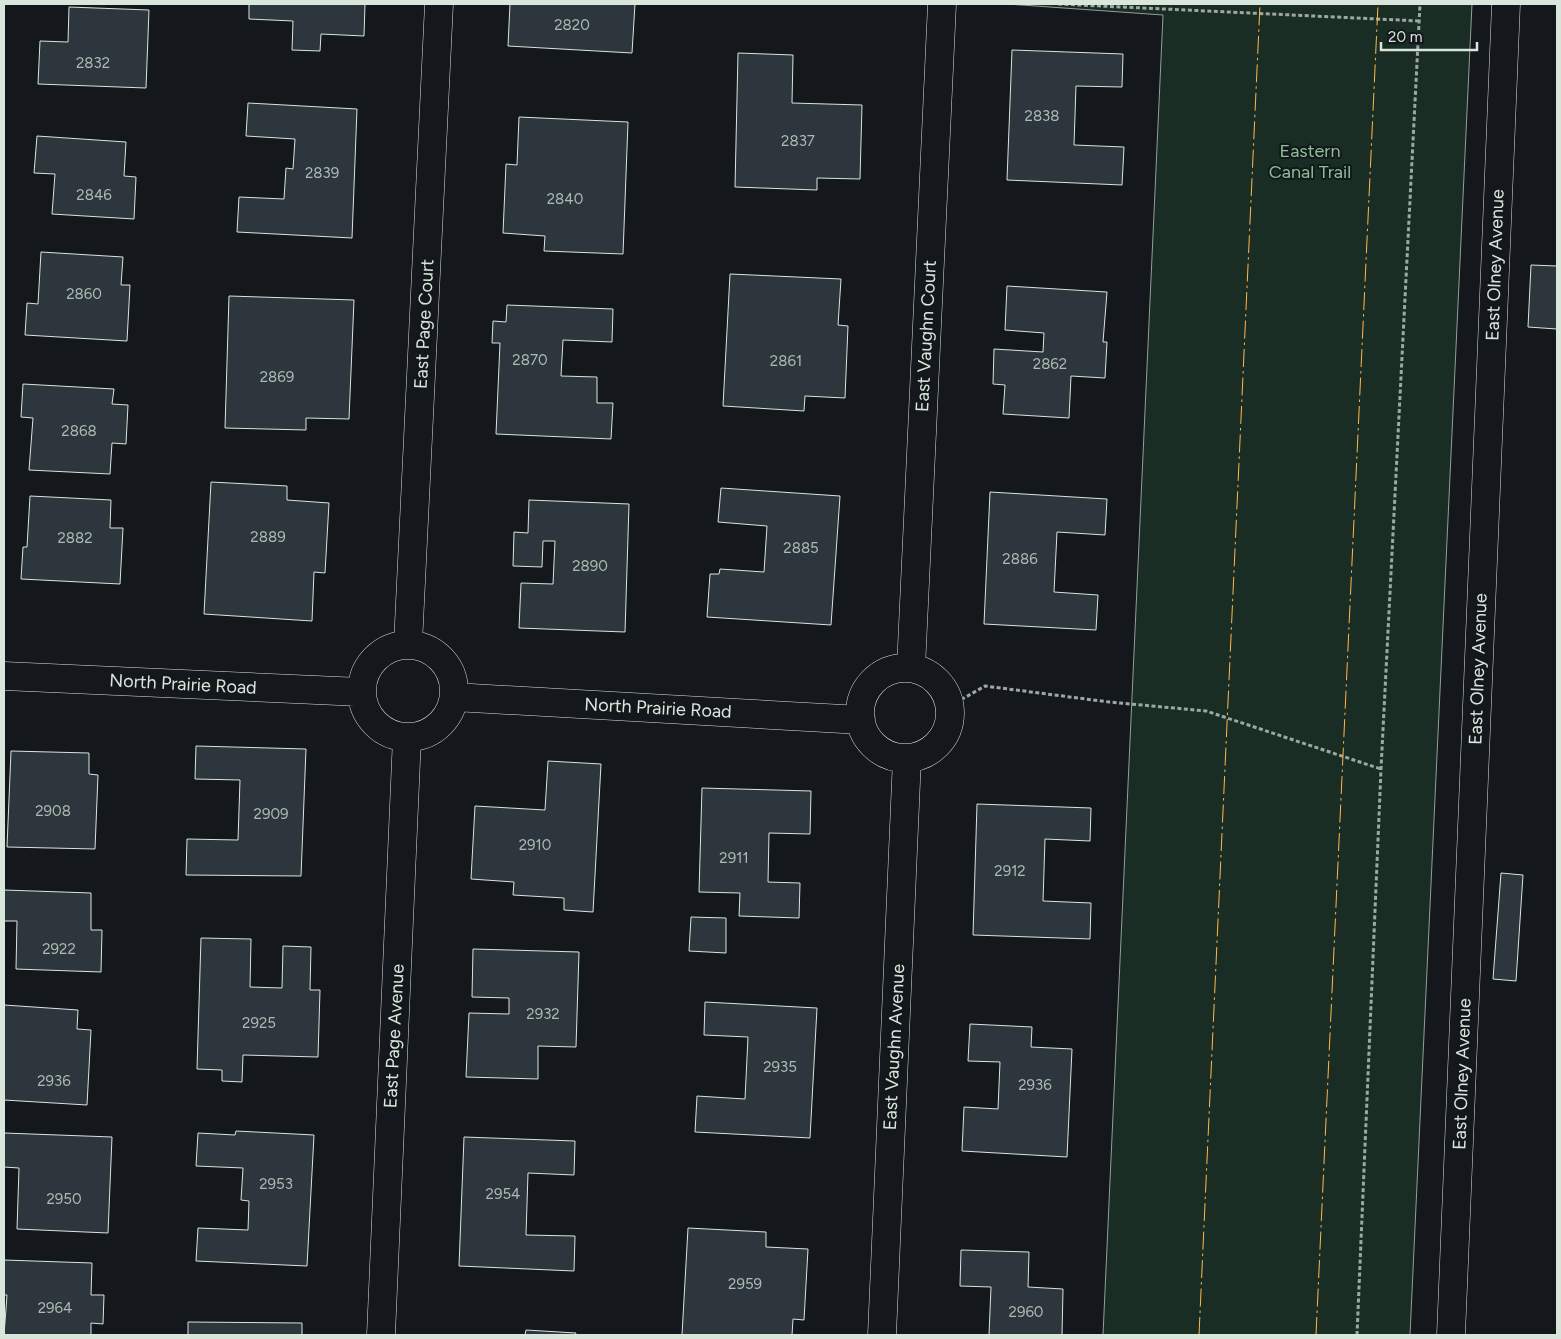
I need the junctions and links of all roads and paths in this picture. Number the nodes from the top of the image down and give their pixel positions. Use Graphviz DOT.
graph roads {
  1 [pos="440,4"];
  2 [pos="942,4"];
  3 [pos="1058,4"];
  4 [pos="1420,4"];
  5 [pos="1506,4"];
  6 [pos="1420,21"];
  7 [pos="408,644"];
  8 [pos="911,668"];
  9 [pos="4,676"];
  10 [pos="361,692"];
  11 [pos="454,697"];
  12 [pos="950,706"];
  13 [pos="861,720"];
  14 [pos="407,737"];
  15 [pos="907,758"];
  16 [pos="1380,769"];
  17 [pos="380,1335"];
  18 [pos="882,1335"];
  19 [pos="1357,1335"];
  20 [pos="1451,1335"];
  1 -- 7 [label="street, East Page Court"];
  2 -- 8 [label="street, East Vaughn Court"];
  3 -- 6 [label="path"];
  4 -- 6 [label="path"];
  5 -- 20 [label="street, East Olney Avenue"];
  6 -- 16 [label="path"];
  7 -- 10 [label="street"];
  7 -- 11 [label="street"];
  8 -- 12 [label="street"];
  8 -- 13 [label="street"];
  9 -- 10 [label="street, North Prairie Road"];
  10 -- 14 [label="street"];
  11 -- 13 [label="street, North Prairie Road"];
  11 -- 14 [label="street"];
  12 -- 15 [label="street"];
  12 -- 16 [label="path"];
  13 -- 15 [label="street"];
  14 -- 17 [label="street, East Page Avenue"];
  15 -- 18 [label="street, East Vaughn Avenue"];
  16 -- 19 [label="path"];
}
